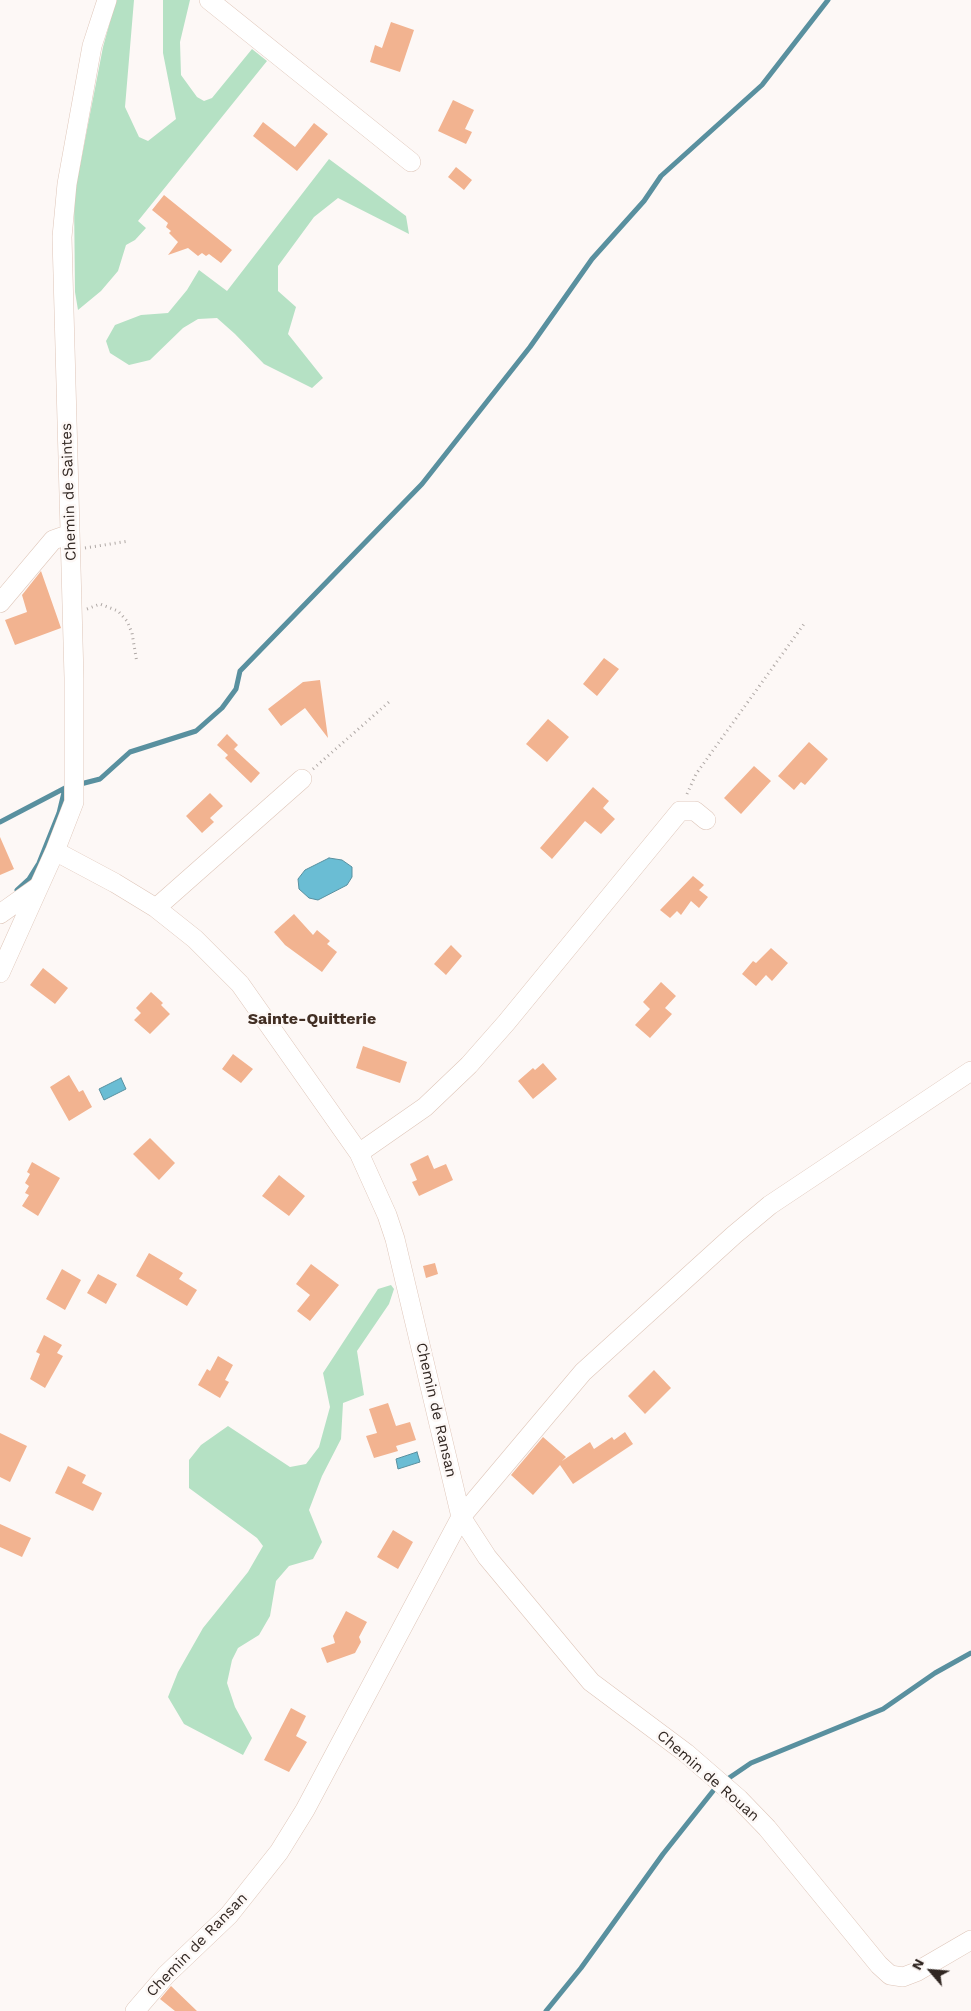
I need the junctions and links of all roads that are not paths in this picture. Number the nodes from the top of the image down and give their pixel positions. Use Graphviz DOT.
graph roads {
  1 [pos="107,0"];
  2 [pos="209,0"];
  3 [pos="412,162"];
  4 [pos="70,542"];
  5 [pos="0,603"];
  6 [pos="302,779"];
  7 [pos="706,820"];
  8 [pos="55,851"];
  9 [pos="39,886"];
  10 [pos="156,908"];
  11 [pos="0,914"];
  12 [pos="0,973"];
  13 [pos="971,1071"];
  14 [pos="359,1153"];
  15 [pos="461,1517"];
  16 [pos="971,1940"];
  17 [pos="135,2011"];
  1 -- 4 [label="street, Chemin de Saintes"];
  2 -- 3 [label="street"];
  4 -- 5 [label="street"];
  4 -- 8 [label="street, Chemin de Saintes"];
  6 -- 10 [label="street"];
  7 -- 14 [label="street"];
  8 -- 9 [label="street, Chemin de Saintes"];
  8 -- 10 [label="street, Chemin de Ransan"];
  9 -- 11 [label="street"];
  9 -- 12 [label="street, Chemin de Saintes"];
  10 -- 14 [label="street, Chemin de Ransan"];
  13 -- 15 [label="street"];
  14 -- 15 [label="street, Chemin de Ransan"];
  15 -- 16 [label="street, Chemin de Rouan"];
  15 -- 17 [label="street, Chemin de Ransan"];
}
